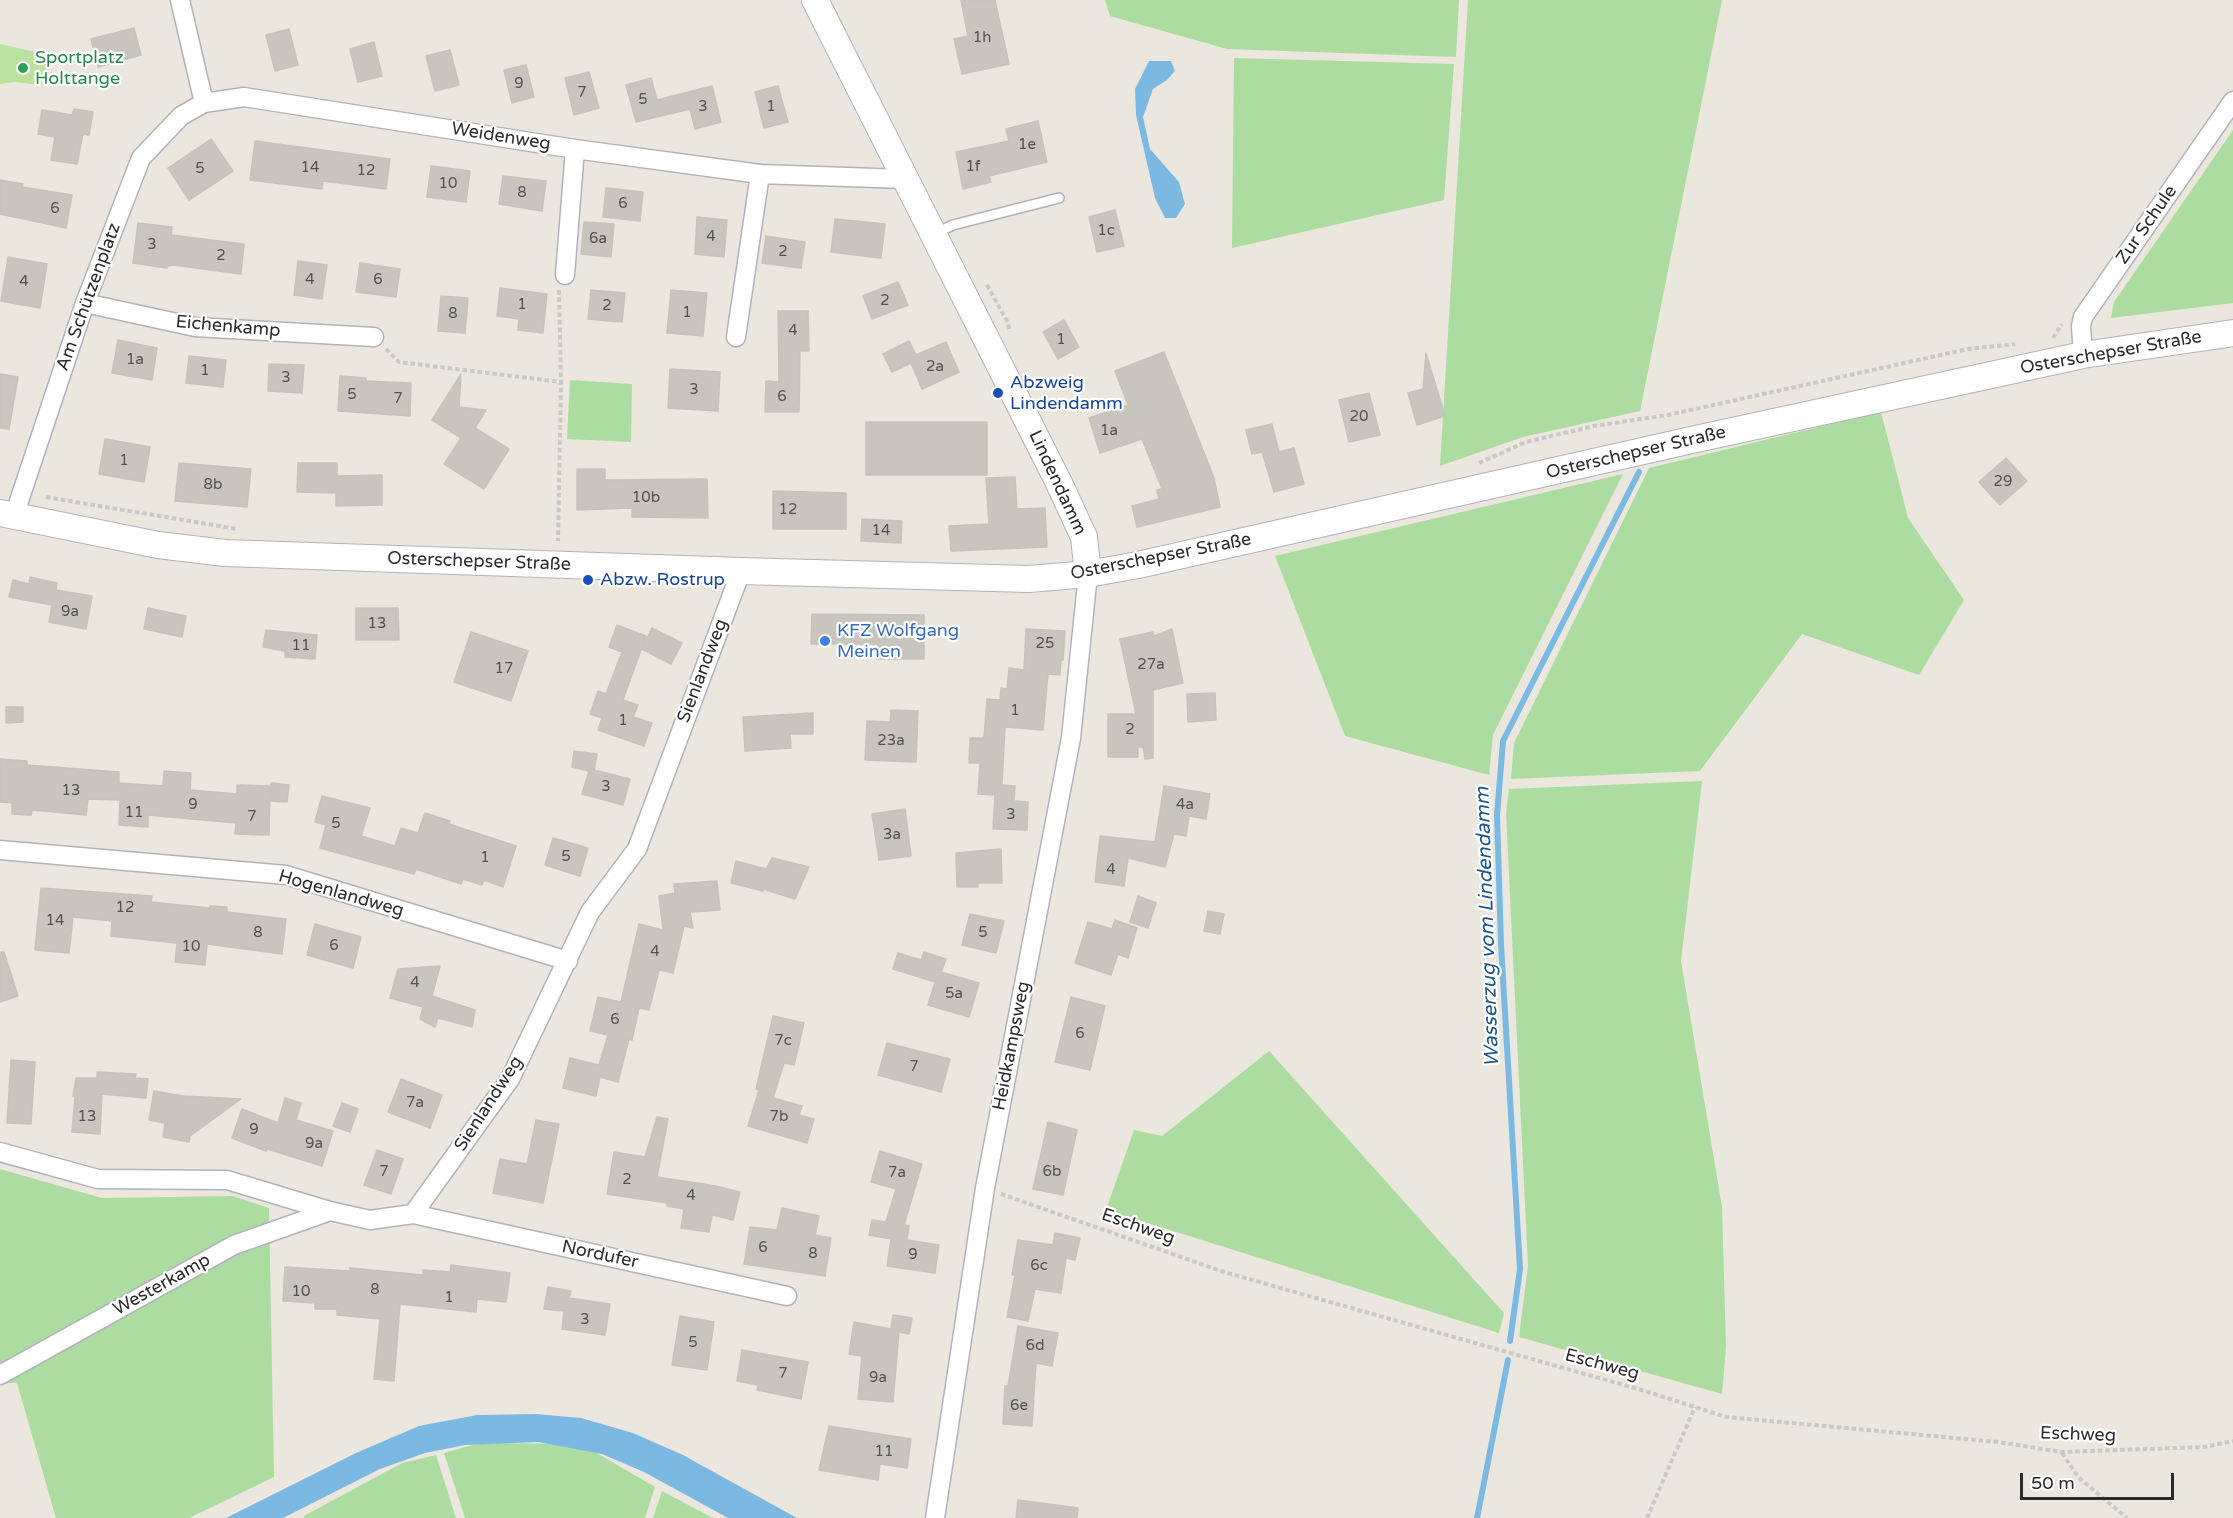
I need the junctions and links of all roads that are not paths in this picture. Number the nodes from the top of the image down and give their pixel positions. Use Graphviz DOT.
graph roads {
  1 [pos="180,0"];
  2 [pos="815,0"];
  3 [pos="2233,101"];
  4 [pos="204,103"];
  5 [pos="574,149"];
  6 [pos="760,174"];
  7 [pos="906,179"];
  8 [pos="1059,198"];
  9 [pos="934,234"];
  10 [pos="565,275"];
  11 [pos="85,303"];
  12 [pos="2233,333"];
  13 [pos="374,337"];
  14 [pos="736,337"];
  15 [pos="2083,355"];
  16 [pos="12,507"];
  17 [pos="741,571"];
  18 [pos="1088,574"];
  19 [pos="0,850"];
  20 [pos="568,961"];
  21 [pos="0,1152"];
  22 [pos="330,1211"];
  23 [pos="413,1214"];
  24 [pos="787,1296"];
  25 [pos="0,1375"];
  26 [pos="935,1518"];
  1 -- 4 [label="street"];
  2 -- 7 [label="main road, Lindendamm"];
  3 -- 15 [label="street, Zur Schule"];
  4 -- 5 [label="street, Weidenweg"];
  4 -- 11 [label="street, Am Schützenplatz"];
  5 -- 6 [label="street, Weidenweg"];
  5 -- 10 [label="street"];
  6 -- 7 [label="street, Weidenweg"];
  6 -- 14 [label="street"];
  7 -- 9 [label="main road, Lindendamm"];
  8 -- 9 [label="lane"];
  9 -- 18 [label="main road, Lindendamm"];
  11 -- 13 [label="street, Eichenkamp"];
  11 -- 16 [label="street, Am Schützenplatz"];
  12 -- 15 [label="main road, Osterschepser Straße"];
  15 -- 18 [label="main road, Osterschepser Straße"];
  16 -- 17 [label="main road, Osterschepser Straße"];
  17 -- 18 [label="main road, Osterschepser Straße"];
  17 -- 20 [label="street, Sienlandweg"];
  18 -- 26 [label="street, Heidkampsweg"];
  19 -- 20 [label="street, Hogenlandweg"];
  20 -- 23 [label="street, Sienlandweg"];
  21 -- 22 [label="street"];
  22 -- 23 [label="street"];
  22 -- 25 [label="street, Westerkamp"];
  23 -- 24 [label="street, Nordufer"];
}
